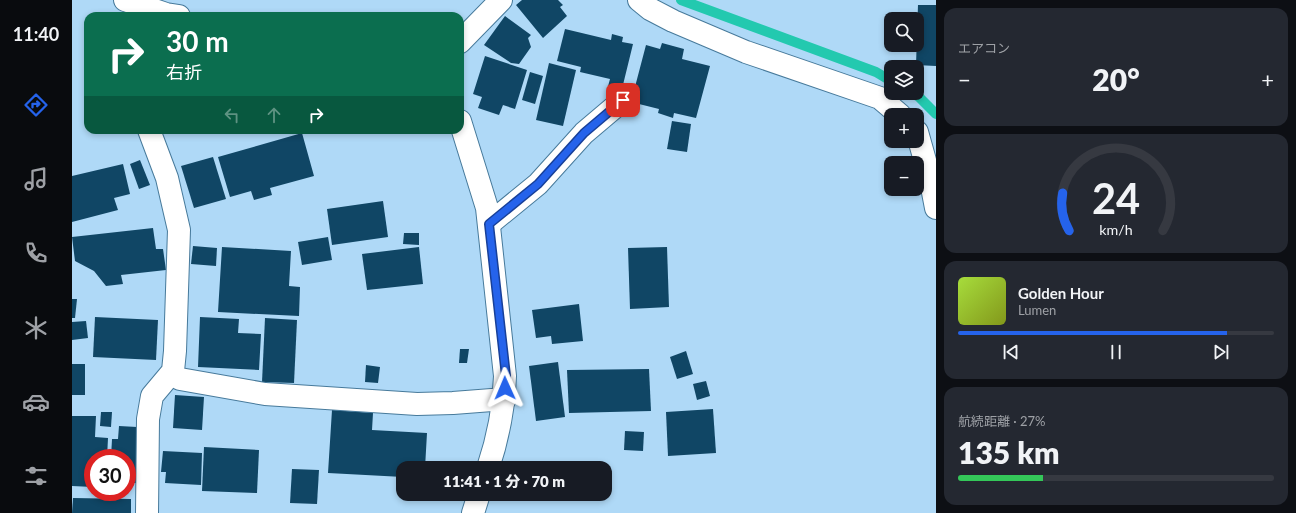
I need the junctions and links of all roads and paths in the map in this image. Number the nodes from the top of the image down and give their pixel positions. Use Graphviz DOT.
graph roads {
  1 [pos="119,0"];
  2 [pos="125,0"];
  3 [pos="501,0"];
  4 [pos="639,0"];
  5 [pos="121,12"];
  6 [pos="160,12"];
  7 [pos="464,38"];
  8 [pos="623,100"];
  9 [pos="892,108"];
  10 [pos="150,134"];
  11 [pos="464,134"];
  12 [pos="921,148"];
  13 [pos="936,208"];
  14 [pos="489,224"];
  15 [pos="171,374"];
  16 [pos="505,399"];
  17 [pos="490,461"];
  18 [pos="477,501"];
  19 [pos="147,513"];
  20 [pos="473,513"];
  1 -- 5 [label="street"];
  2 -- 6 [label="street"];
  3 -- 7 [label="street"];
  4 -- 9 [label="street"];
  8 -- 14 [label="street"];
  10 -- 15 [label="street"];
  11 -- 14 [label="street"];
  12 -- 13 [label="street"];
  14 -- 16 [label="street"];
  15 -- 16 [label="street"];
  15 -- 19 [label="street"];
  16 -- 17 [label="street"];
  18 -- 20 [label="street"];
}
